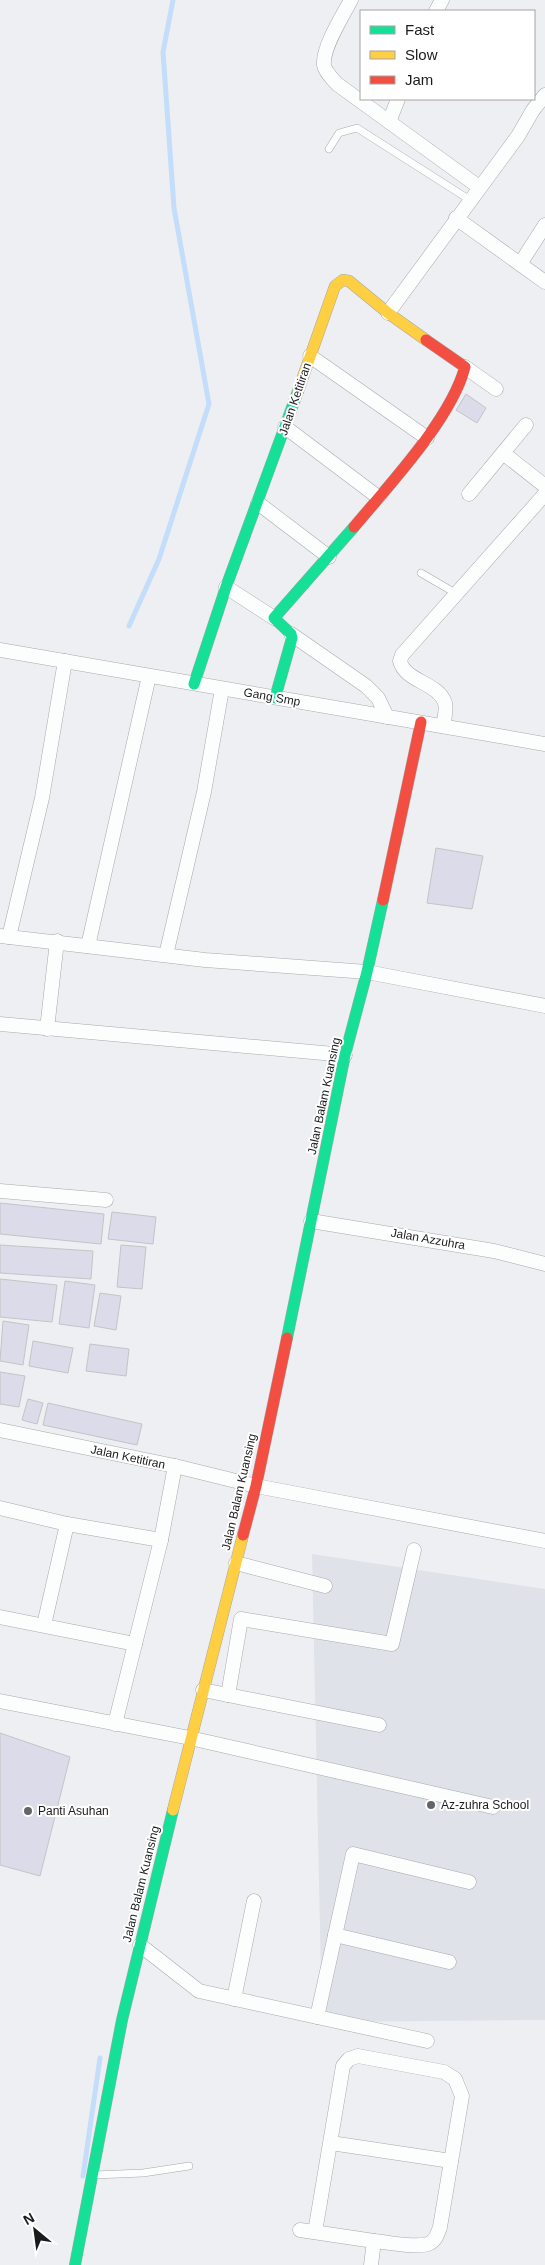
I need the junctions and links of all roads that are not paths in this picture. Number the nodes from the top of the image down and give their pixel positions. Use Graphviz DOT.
graph roads {
  1 [pos="351,0"];
  2 [pos="545,95"];
  3 [pos="398,100"];
  4 [pos="389,122"];
  5 [pos="329,149"];
  6 [pos="479,187"];
  7 [pos="470,200"];
  8 [pos="456,218"];
  9 [pos="545,225"];
  10 [pos="520,264"];
  11 [pos="545,282"];
  12 [pos="388,313"];
  13 [pos="310,356"];
  14 [pos="465,367"];
  15 [pos="496,388"];
  16 [pos="526,425"];
  17 [pos="285,427"];
  18 [pos="427,438"];
  19 [pos="503,453"];
  20 [pos="545,486"];
  21 [pos="469,494"];
  22 [pos="545,494"];
  23 [pos="378,497"];
  24 [pos="258,503"];
  25 [pos="329,557"];
  26 [pos="421,573"];
  27 [pos="226,587"];
  28 [pos="457,594"];
  29 [pos="274,618"];
  30 [pos="291,634"];
  31 [pos="0,650"];
  32 [pos="65,661"];
  33 [pos="149,676"];
  34 [pos="194,684"];
  35 [pos="222,688"];
  36 [pos="275,698"];
  37 [pos="387,717"];
  38 [pos="421,722"];
  39 [pos="442,726"];
  40 [pos="545,744"];
  41 [pos="4,936"];
  42 [pos="58,941"];
  43 [pos="88,946"];
  44 [pos="166,955"];
  45 [pos="366,972"];
  46 [pos="545,1006"];
  47 [pos="0,1024"];
  48 [pos="46,1030"];
  49 [pos="346,1055"];
  50 [pos="0,1191"];
  51 [pos="106,1200"];
  52 [pos="311,1221"];
  53 [pos="545,1264"];
  54 [pos="0,1430"];
  55 [pos="174,1466"];
  56 [pos="256,1486"];
  57 [pos="0,1508"];
  58 [pos="67,1524"];
  59 [pos="161,1540"];
  60 [pos="545,1541"];
  61 [pos="414,1550"];
  62 [pos="236,1563"];
  63 [pos="325,1586"];
  64 [pos="0,1617"];
  65 [pos="44,1625"];
  66 [pos="135,1644"];
  67 [pos="203,1690"];
  68 [pos="228,1695"];
  69 [pos="0,1702"];
  70 [pos="115,1724"];
  71 [pos="379,1725"];
  72 [pos="190,1738"];
  73 [pos="493,1807"];
  74 [pos="469,1882"];
  75 [pos="254,1902"];
  76 [pos="335,1935"];
  77 [pos="140,1945"];
  78 [pos="449,1962"];
  79 [pos="234,1999"];
  80 [pos="317,2017"];
  81 [pos="427,2041"];
  82 [pos="331,2143"];
  83 [pos="451,2161"];
  84 [pos="189,2166"];
  85 [pos="91,2175"];
  86 [pos="300,2230"];
  87 [pos="315,2232"];
  88 [pos="374,2241"];
  89 [pos="76,2265"];
  90 [pos="371,2265"];
  1 -- 4 [label="street"];
  2 -- 6 [label="street"];
  3 -- 4 [label="street"];
  4 -- 6 [label="street"];
  5 -- 7 [label="lane"];
  6 -- 7 [label="street"];
  7 -- 8 [label="street"];
  8 -- 10 [label="street"];
  8 -- 12 [label="street"];
  9 -- 10 [label="street"];
  10 -- 11 [label="street"];
  12 -- 13 [label="street, Jalan Ketitiran"];
  12 -- 14 [label="street, Jalan Ketitiran"];
  13 -- 17 [label="street, Jalan Ketitiran"];
  13 -- 18 [label="street"];
  14 -- 15 [label="street"];
  14 -- 18 [label="street"];
  16 -- 19 [label="street"];
  17 -- 23 [label="street"];
  17 -- 24 [label="street, Jalan Ketitiran"];
  18 -- 23 [label="street"];
  19 -- 20 [label="street"];
  19 -- 21 [label="street"];
  22 -- 28 [label="street"];
  23 -- 25 [label="street"];
  24 -- 25 [label="street"];
  24 -- 27 [label="street, Jalan Ketitiran"];
  25 -- 29 [label="street"];
  26 -- 28 [label="lane"];
  27 -- 29 [label="street"];
  27 -- 34 [label="street, Jalan Ketitiran"];
  28 -- 39 [label="street"];
  29 -- 30 [label="street"];
  30 -- 36 [label="street"];
  30 -- 37 [label="street"];
  31 -- 32 [label="street, Gang Smp"];
  32 -- 33 [label="street, Gang Smp"];
  32 -- 41 [label="street"];
  33 -- 34 [label="street, Gang Smp"];
  33 -- 43 [label="street"];
  34 -- 35 [label="street, Gang Smp"];
  35 -- 36 [label="street, Gang Smp"];
  35 -- 44 [label="street"];
  36 -- 37 [label="street, Gang Smp"];
  37 -- 38 [label="street, Gang Smp"];
  38 -- 39 [label="street, Gang Smp"];
  38 -- 45 [label="street, Jalan Balam Kuansing"];
  39 -- 40 [label="street, Gang Smp"];
  41 -- 42 [label="street"];
  42 -- 43 [label="street"];
  42 -- 48 [label="street"];
  43 -- 44 [label="street"];
  44 -- 45 [label="street"];
  45 -- 46 [label="street"];
  45 -- 49 [label="street, Jalan Balam Kuansing"];
  47 -- 48 [label="street"];
  48 -- 49 [label="street"];
  49 -- 52 [label="street, Jalan Balam Kuansing"];
  50 -- 51 [label="street"];
  52 -- 53 [label="street, Jalan Azzuhra"];
  52 -- 56 [label="street, Jalan Balam Kuansing"];
  54 -- 55 [label="street, Jalan Ketitiran"];
  55 -- 56 [label="street, Jalan Ketitiran"];
  55 -- 59 [label="street"];
  56 -- 60 [label="street, Jalan Ketitiran"];
  56 -- 62 [label="street, Jalan Balam Kuansing"];
  57 -- 58 [label="street"];
  58 -- 59 [label="street"];
  58 -- 65 [label="street"];
  59 -- 66 [label="street"];
  61 -- 68 [label="street"];
  62 -- 63 [label="street"];
  62 -- 67 [label="street, Jalan Balam Kuansing"];
  64 -- 65 [label="street"];
  65 -- 66 [label="street"];
  66 -- 70 [label="street"];
  67 -- 68 [label="street"];
  67 -- 72 [label="street, Jalan Balam Kuansing"];
  68 -- 71 [label="street"];
  69 -- 70 [label="street"];
  70 -- 72 [label="street"];
  72 -- 73 [label="street"];
  72 -- 77 [label="street, Jalan Balam Kuansing"];
  74 -- 76 [label="street"];
  75 -- 79 [label="street"];
  76 -- 78 [label="street"];
  76 -- 80 [label="street"];
  77 -- 79 [label="street"];
  77 -- 85 [label="street, Jalan Balam Kuansing"];
  79 -- 80 [label="street"];
  80 -- 81 [label="street"];
  82 -- 83 [label="street"];
  82 -- 83 [label="street"];
  82 -- 87 [label="street"];
  83 -- 88 [label="street"];
  84 -- 85 [label="lane"];
  85 -- 89 [label="street, Jalan Balam Kuansing"];
  86 -- 87 [label="street"];
  87 -- 88 [label="street"];
  88 -- 90 [label="street"];
}
